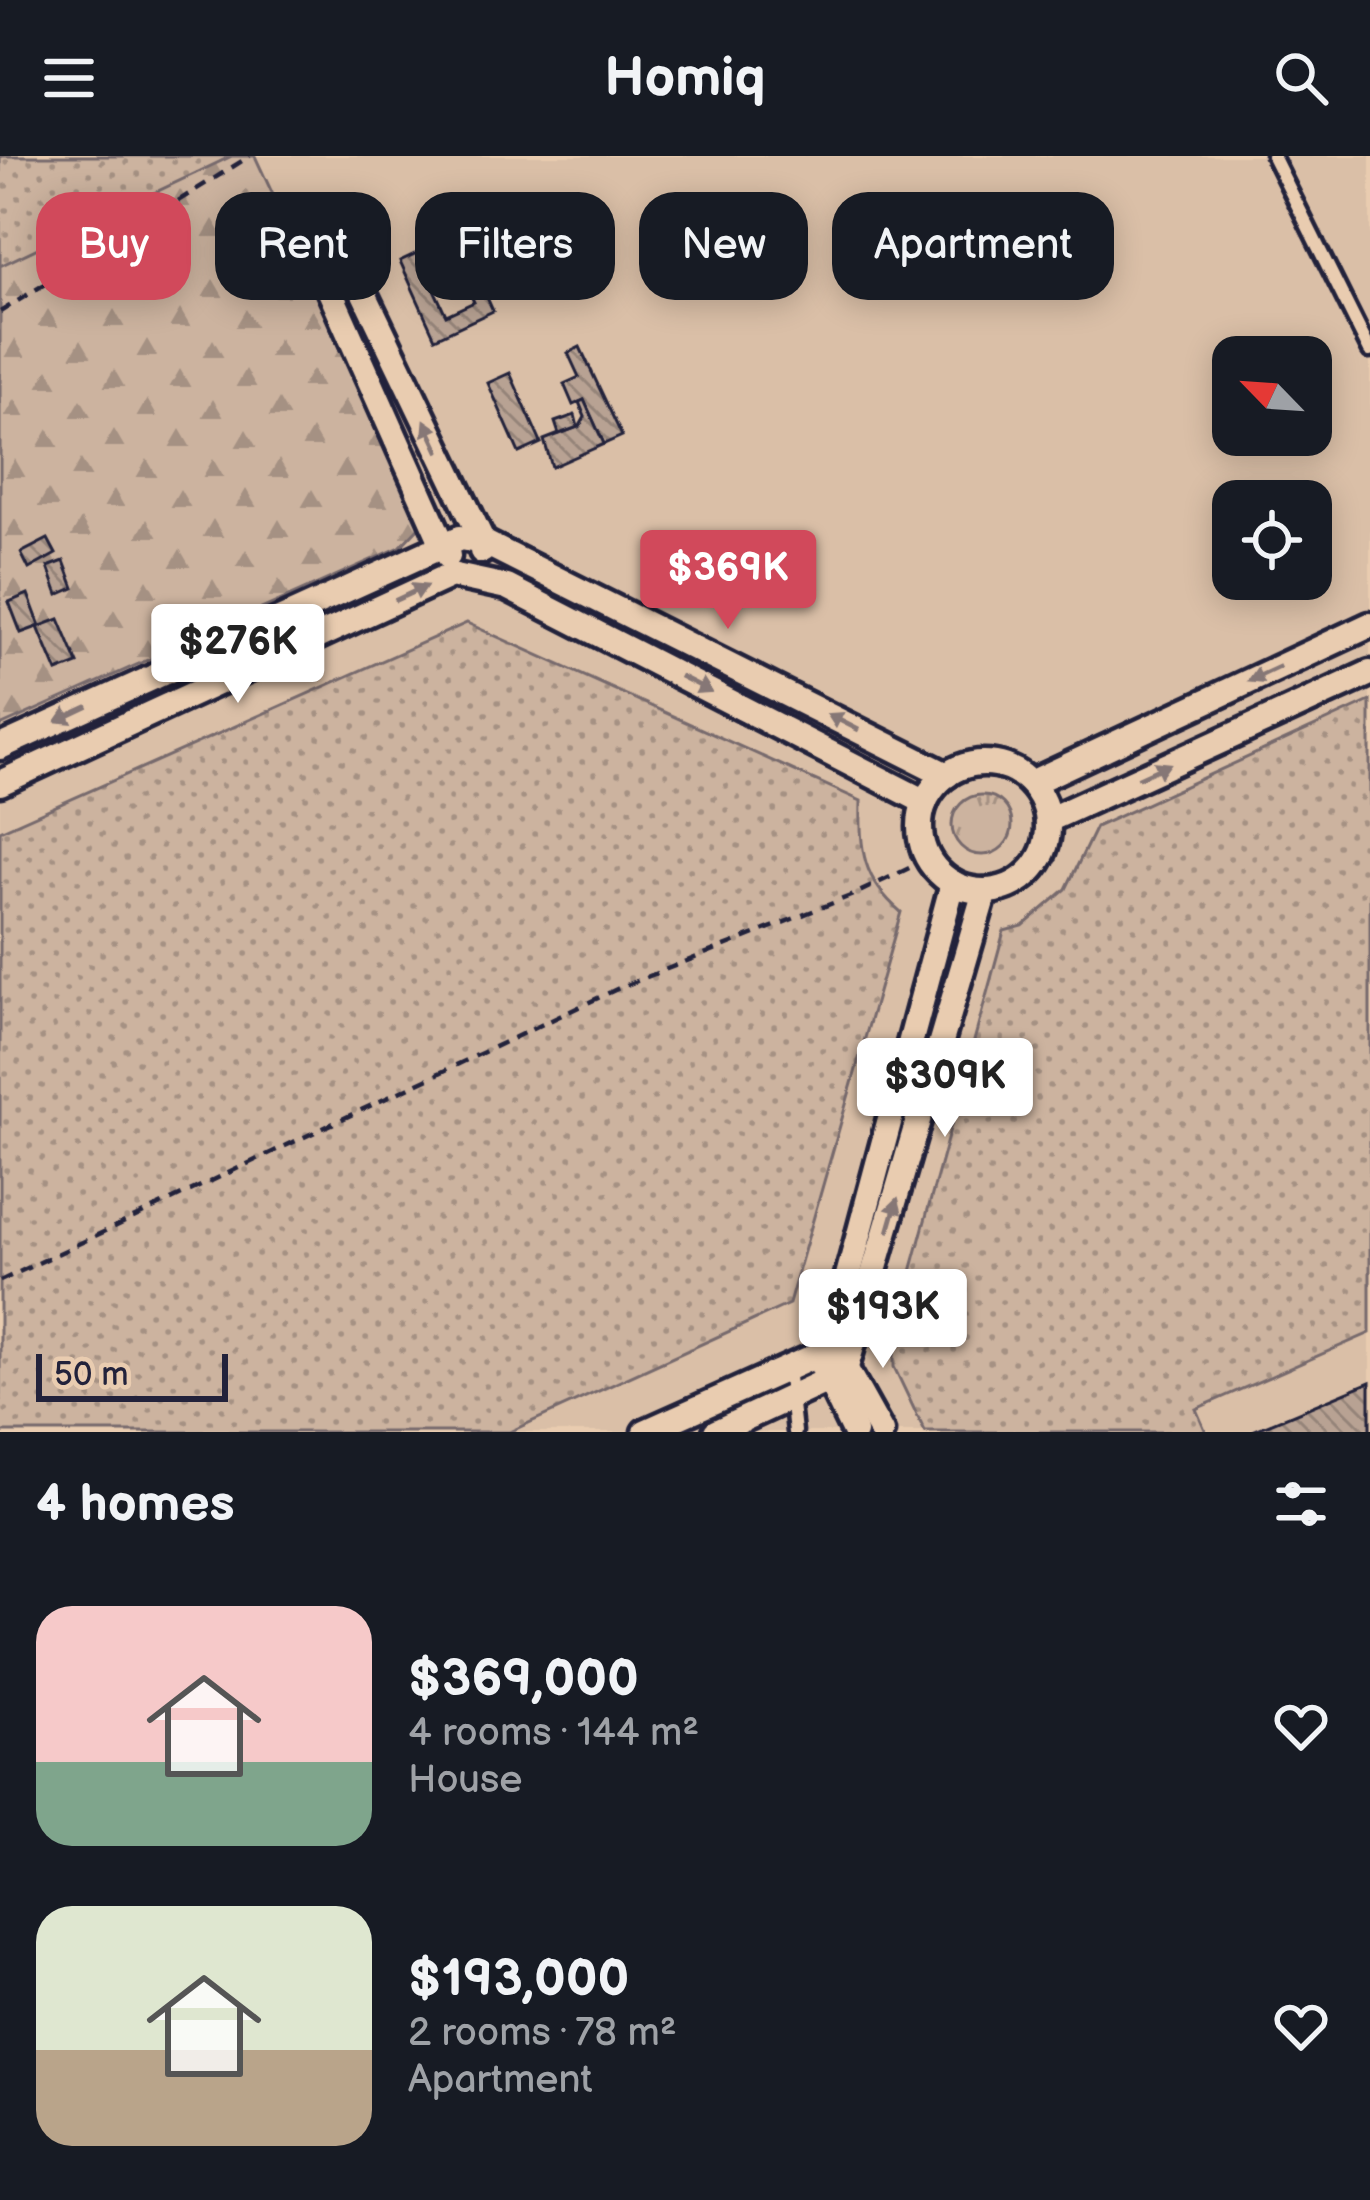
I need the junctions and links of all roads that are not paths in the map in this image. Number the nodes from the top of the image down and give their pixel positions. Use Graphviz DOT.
graph roads {
  1 [pos="1273,156"];
  2 [pos="1370,350"];
  3 [pos="445,541"];
  4 [pos="482,542"];
  5 [pos="451,575"];
  6 [pos="478,577"];
  7 [pos="1370,625"];
  8 [pos="1370,673"];
  9 [pos="0,747"];
  10 [pos="947,775"];
  11 [pos="0,783"];
  12 [pos="1031,783"];
  13 [pos="926,802"];
  14 [pos="1048,820"];
  15 [pos="953,884"];
  16 [pos="985,891"];
  17 [pos="823,1349"];
  18 [pos="788,1368"];
  19 [pos="838,1373"];
  20 [pos="791,1396"];
  21 [pos="646,1432"];
  22 [pos="716,1432"];
  23 [pos="795,1432"];
  24 [pos="854,1432"];
  25 [pos="881,1432"];
  1 -- 2 [label="lane"];
  3 -- 4 [label="street"];
  4 -- 3 [label="street, one-way"];
  3 -- 5 [label="street"];
  3 -- 9 [label="street, one-way"];
  4 -- 6 [label="street"];
  10 -- 4 [label="street, one-way"];
  5 -- 6 [label="street"];
  11 -- 5 [label="street, one-way"];
  6 -- 13 [label="street, one-way"];
  7 -- 12 [label="street, one-way"];
  14 -- 8 [label="street, one-way"];
  10 -- 12 [label="street"];
  10 -- 13 [label="street"];
  12 -- 14 [label="street"];
  13 -- 15 [label="street"];
  14 -- 16 [label="street"];
  15 -- 16 [label="street"];
  15 -- 17 [label="street"];
  19 -- 16 [label="street, one-way"];
  17 -- 18 [label="street"];
  17 -- 19 [label="street"];
  18 -- 20 [label="lane"];
  18 -- 21 [label="street"];
  19 -- 20 [label="street"];
  19 -- 24 [label="street"];
  19 -- 25 [label="street"];
  20 -- 22 [label="street"];
  20 -- 23 [label="lane"];
}
